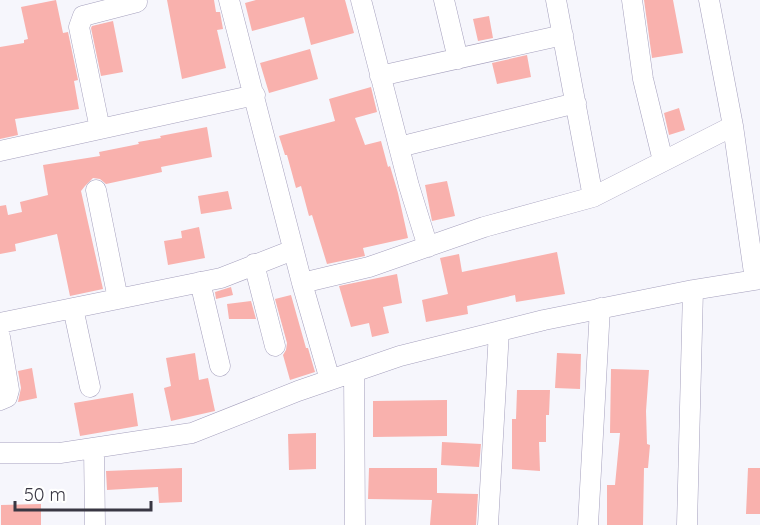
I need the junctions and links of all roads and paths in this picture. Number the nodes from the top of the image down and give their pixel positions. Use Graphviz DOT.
graph roads {
  1 [pos="229,0"];
  2 [pos="361,0"];
  3 [pos="444,0"];
  4 [pos="556,0"];
  5 [pos="632,0"];
  6 [pos="709,0"];
  7 [pos="137,2"];
  8 [pos="563,35"];
  9 [pos="458,59"];
  10 [pos="380,76"];
  11 [pos="255,95"];
  12 [pos="576,103"];
  13 [pos="733,126"];
  14 [pos="100,129"];
  15 [pos="399,147"];
  16 [pos="0,151"];
  17 [pos="663,161"];
  18 [pos="96,190"];
  19 [pos="593,197"];
  20 [pos="428,247"];
  21 [pos="293,250"];
  22 [pos="254,264"];
  23 [pos="758,280"];
  24 [pos="200,282"];
  25 [pos="302,283"];
  26 [pos="693,290"];
  27 [pos="118,299"];
  28 [pos="73,308"];
  29 [pos="600,308"];
  30 [pos="0,322"];
  31 [pos="499,331"];
  32 [pos="0,337"];
  33 [pos="275,346"];
  34 [pos="220,366"];
  35 [pos="354,372"];
  36 [pos="330,380"];
  37 [pos="90,387"];
  38 [pos="0,400"];
  39 [pos="94,448"];
  40 [pos="0,453"];
  41 [pos="95,525"];
  42 [pos="356,525"];
  43 [pos="488,525"];
  44 [pos="588,525"];
  45 [pos="687,525"];
  1 -- 11 [label="street"];
  2 -- 10 [label="street"];
  3 -- 9 [label="street"];
  4 -- 8 [label="street"];
  5 -- 17 [label="street"];
  6 -- 13 [label="street"];
  7 -- 14 [label="street"];
  8 -- 9 [label="street"];
  8 -- 12 [label="street"];
  9 -- 10 [label="street"];
  10 -- 15 [label="street"];
  11 -- 14 [label="street"];
  11 -- 21 [label="street"];
  12 -- 15 [label="street"];
  12 -- 19 [label="street"];
  13 -- 17 [label="street"];
  13 -- 23 [label="street"];
  14 -- 16 [label="street"];
  15 -- 20 [label="street"];
  17 -- 19 [label="street"];
  18 -- 27 [label="street"];
  19 -- 20 [label="street"];
  20 -- 25 [label="street"];
  21 -- 22 [label="street"];
  21 -- 25 [label="street"];
  22 -- 24 [label="street"];
  22 -- 33 [label="street"];
  23 -- 26 [label="street"];
  24 -- 27 [label="street"];
  24 -- 34 [label="street"];
  25 -- 36 [label="street"];
  26 -- 29 [label="street"];
  26 -- 45 [label="street"];
  27 -- 28 [label="street"];
  28 -- 30 [label="street"];
  28 -- 37 [label="street"];
  29 -- 31 [label="street"];
  29 -- 44 [label="street"];
  31 -- 35 [label="street"];
  31 -- 43 [label="street"];
  32 -- 38 [label="street"];
  35 -- 36 [label="street"];
  35 -- 42 [label="street"];
  36 -- 39 [label="street"];
  39 -- 40 [label="street"];
  39 -- 41 [label="street"];
}
